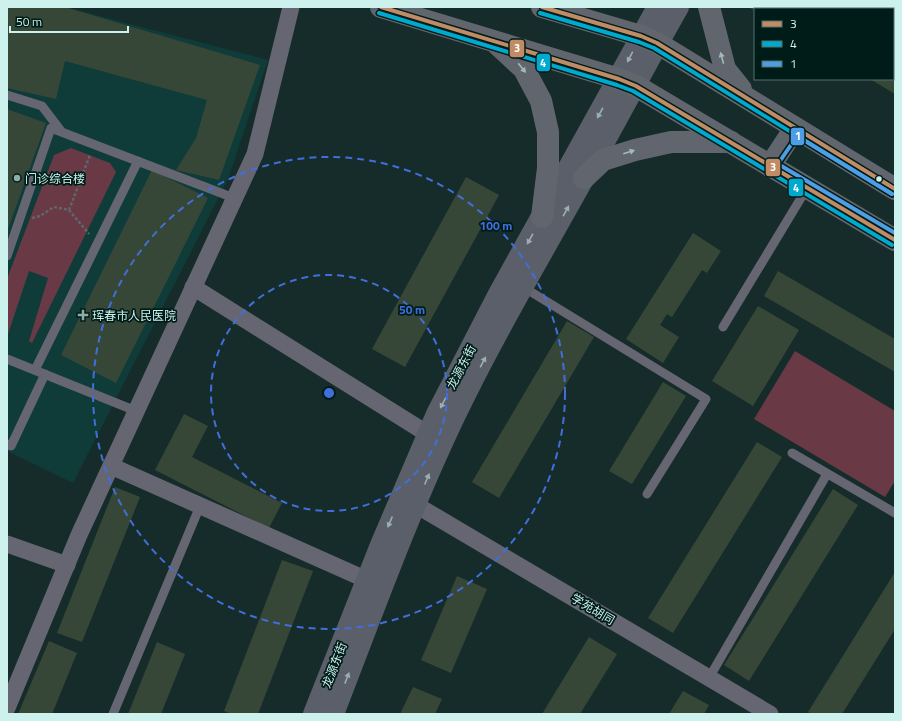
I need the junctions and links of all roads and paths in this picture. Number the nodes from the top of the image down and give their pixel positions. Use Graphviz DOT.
graph roads {
  1 [pos="291,7"];
  2 [pos="381,7"];
  3 [pos="542,7"];
  4 [pos="658,7"];
  5 [pos="678,7"];
  6 [pos="709,7"];
  7 [pos="649,39"];
  8 [pos="494,41"];
  9 [pos="628,82"];
  10 [pos="7,95"];
  11 [pos="751,101"];
  12 [pos="795,128"];
  13 [pos="62,132"];
  14 [pos="731,142"];
  15 [pos="92,144"];
  16 [pos="138,162"];
  17 [pos="770,166"];
  18 [pos="584,178"];
  19 [pos="807,188"];
  20 [pos="895,189"];
  21 [pos="234,198"];
  22 [pos="69,210"];
  23 [pos="20,217"];
  24 [pos="542,217"];
  25 [pos="895,240"];
  26 [pos="98,243"];
  27 [pos="7,256"];
  28 [pos="194,287"];
  29 [pos="523,287"];
  30 [pos="722,327"];
  31 [pos="7,358"];
  32 [pos="35,370"];
  33 [pos="45,374"];
  34 [pos="136,410"];
  35 [pos="435,439"];
  36 [pos="7,444"];
  37 [pos="792,453"];
  38 [pos="111,466"];
  39 [pos="827,474"];
  40 [pos="647,494"];
  41 [pos="416,505"];
  42 [pos="200,506"];
  43 [pos="895,513"];
  44 [pos="7,544"];
  45 [pos="67,564"];
  46 [pos="367,580"];
  47 [pos="709,678"];
  48 [pos="7,708"];
  49 [pos="113,714"];
  50 [pos="314,714"];
  51 [pos="333,714"];
  52 [pos="770,714"];
  1 -- 21 [label="street"];
  2 -- 8 [label="main road"];
  3 -- 7 [label="main road"];
  4 -- 7 [label="main road"];
  5 -- 7 [label="main road"];
  11 -- 6 [label="main road, one-way"];
  7 -- 9 [label="main road, 龙源东街"];
  7 -- 11 [label="main road"];
  8 -- 9 [label="main road"];
  8 -- 24 [label="main road, one-way"];
  9 -- 14 [label="main road"];
  9 -- 18 [label="main road, 龙源东街"];
  9 -- 24 [label="main road, 龙源东街, one-way"];
  10 -- 13 [label="lane"];
  11 -- 12 [label="main road"];
  12 -- 17 [label="main road"];
  12 -- 20 [label="main road"];
  13 -- 15 [label="lane"];
  13 -- 23 [label="lane"];
  14 -- 17 [label="main road"];
  18 -- 14 [label="main road, one-way"];
  15 -- 16 [label="lane"];
  15 -- 22 [label="path"];
  16 -- 21 [label="lane"];
  16 -- 26 [label="lane"];
  17 -- 19 [label="main road"];
  29 -- 18 [label="main road, 龙源东街, one-way"];
  19 -- 25 [label="main road"];
  19 -- 30 [label="lane"];
  21 -- 28 [label="street"];
  22 -- 23 [label="path"];
  22 -- 26 [label="path"];
  23 -- 27 [label="lane"];
  24 -- 35 [label="main road, 龙源东街, one-way"];
  26 -- 32 [label="lane"];
  28 -- 34 [label="street"];
  28 -- 35 [label="street"];
  35 -- 29 [label="main road, 龙源东街, one-way"];
  29 -- 40 [label="lane"];
  31 -- 32 [label="lane"];
  32 -- 33 [label="lane"];
  33 -- 34 [label="lane"];
  33 -- 36 [label="lane"];
  34 -- 38 [label="street"];
  41 -- 35 [label="main road, 龙源东街, one-way"];
  35 -- 46 [label="main road, 龙源东街, one-way"];
  37 -- 39 [label="lane"];
  38 -- 42 [label="street"];
  38 -- 45 [label="street"];
  39 -- 43 [label="lane"];
  39 -- 47 [label="lane"];
  41 -- 47 [label="street, 学苑胡同"];
  51 -- 41 [label="main road, 龙源东街, one-way"];
  42 -- 46 [label="street"];
  42 -- 49 [label="lane"];
  44 -- 45 [label="street"];
  45 -- 48 [label="street"];
  46 -- 50 [label="main road, 龙源东街"];
  47 -- 52 [label="street, 学苑胡同"];
}
